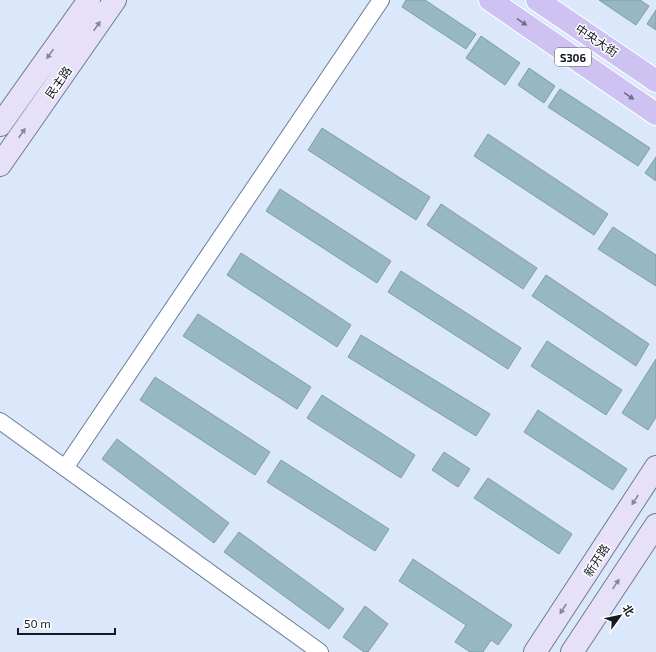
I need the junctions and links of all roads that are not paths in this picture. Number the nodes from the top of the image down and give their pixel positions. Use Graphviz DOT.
graph roads {
  1 [pos="89,0"];
  2 [pos="115,0"];
  3 [pos="381,0"];
  4 [pos="490,0"];
  5 [pos="537,0"];
  6 [pos="656,81"];
  7 [pos="656,114"];
  8 [pos="0,124"];
  9 [pos="0,165"];
  10 [pos="0,421"];
  11 [pos="656,467"];
  12 [pos="65,468"];
  13 [pos="656,524"];
  14 [pos="320,652"];
  15 [pos="535,652"];
  16 [pos="572,652"];
  1 -- 8 [label="main road, 民主路, one-way"];
  9 -- 2 [label="main road, 民主路, one-way"];
  3 -- 12 [label="street"];
  4 -- 7 [label="main road, S306, one-way"];
  5 -- 6 [label="main road, 中央大街"];
  10 -- 12 [label="street"];
  11 -- 15 [label="main road, 新开路, one-way"];
  12 -- 14 [label="street"];
  16 -- 13 [label="main road, one-way"];
}
